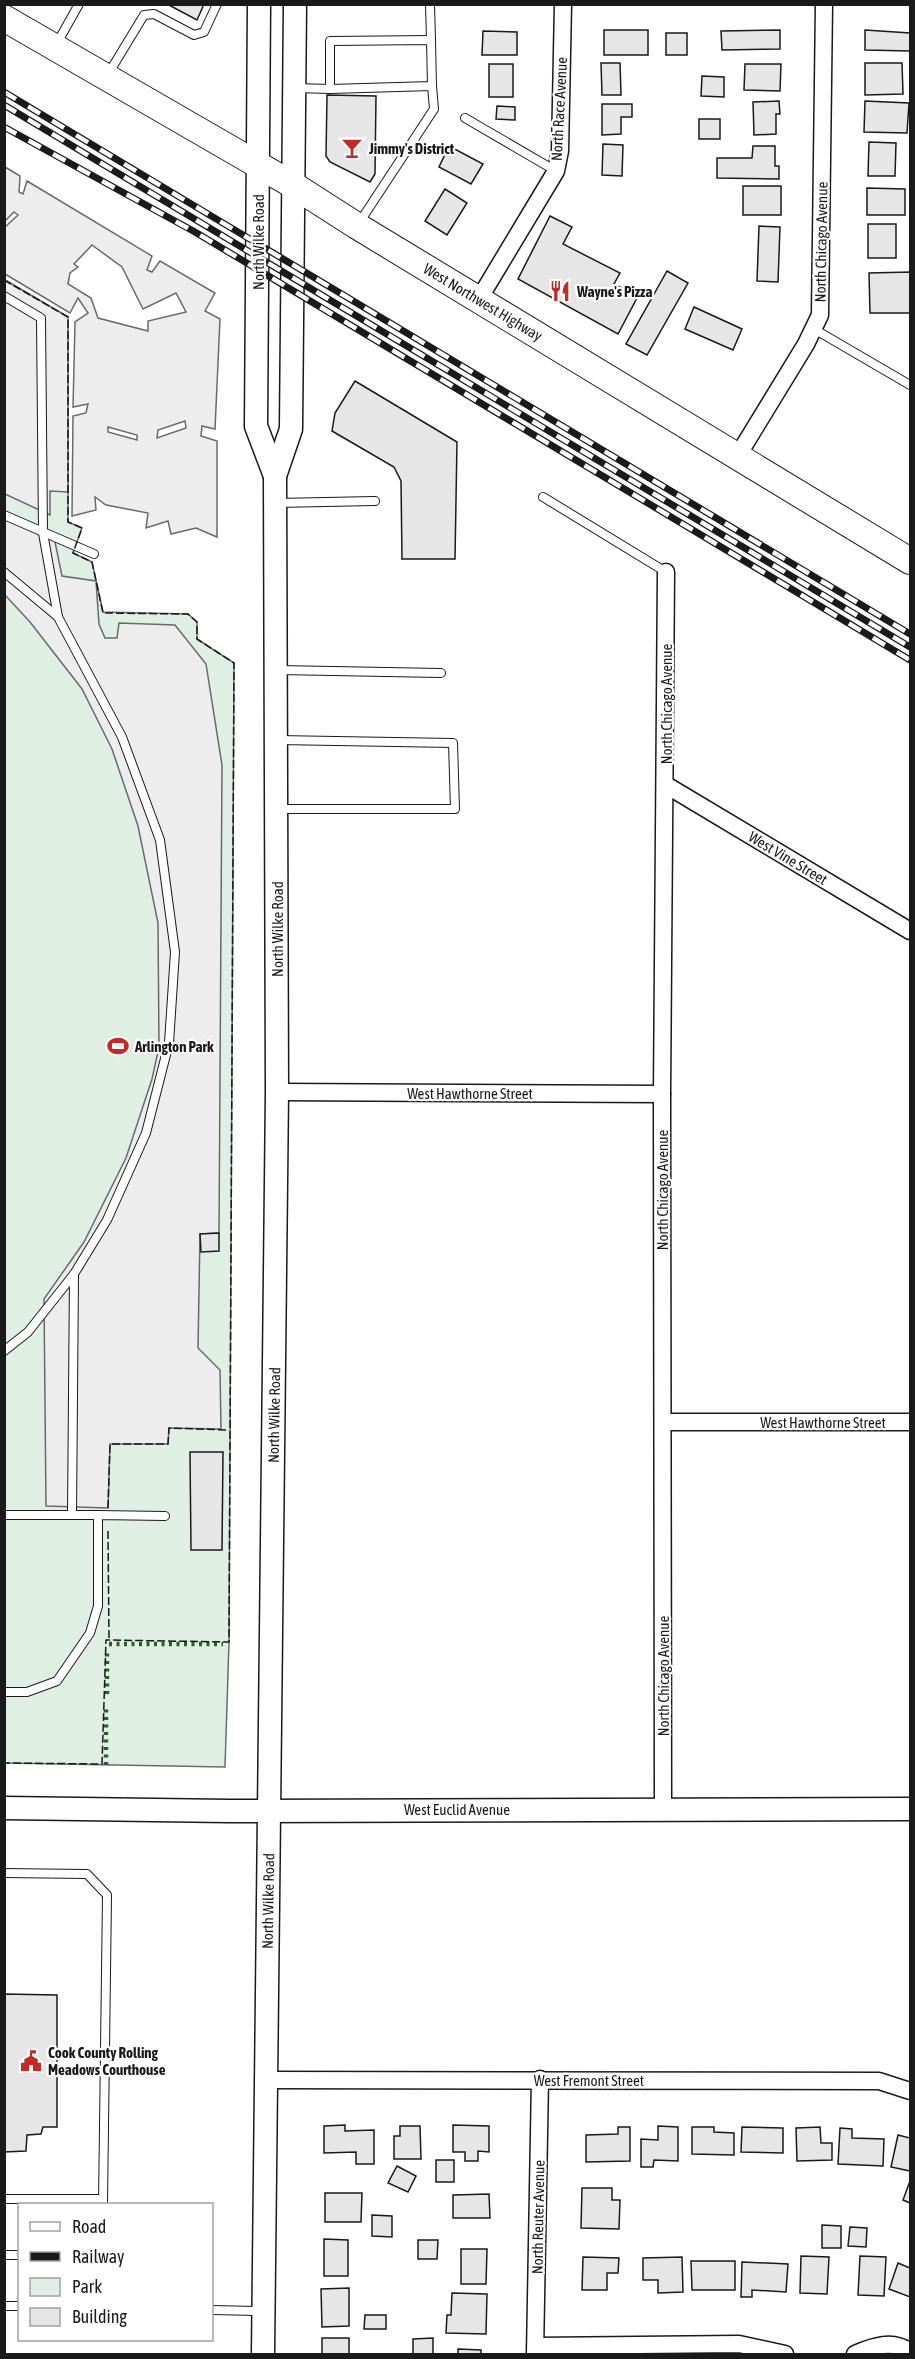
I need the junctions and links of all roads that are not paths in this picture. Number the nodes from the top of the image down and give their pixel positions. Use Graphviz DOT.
graph roads {
  1 [pos="79,4"];
  2 [pos="217,4"];
  3 [pos="259,4"];
  4 [pos="295,4"];
  5 [pos="430,4"];
  6 [pos="563,4"];
  7 [pos="824,4"];
  8 [pos="4,18"];
  9 [pos="431,40"];
  10 [pos="54,48"];
  11 [pos="106,78"];
  12 [pos="432,86"];
  13 [pos="294,88"];
  14 [pos="330,89"];
  15 [pos="465,118"];
  16 [pos="257,165"];
  17 [pos="555,171"];
  18 [pos="294,185"];
  19 [pos="357,226"];
  20 [pos="4,297"];
  21 [pos="479,299"];
  22 [pos="814,329"];
  23 [pos="910,385"];
  24 [pos="737,457"];
  25 [pos="275,476"];
  26 [pos="543,497"];
  27 [pos="375,501"];
  28 [pos="276,503"];
  29 [pos="4,515"];
  30 [pos="43,533"];
  31 [pos="94,554"];
  32 [pos="910,561"];
  33 [pos="4,572"];
  34 [pos="666,572"];
  35 [pos="58,616"];
  36 [pos="277,670"];
  37 [pos="441,673"];
  38 [pos="277,740"];
  39 [pos="666,785"];
  40 [pos="278,809"];
  41 [pos="910,931"];
  42 [pos="277,1092"];
  43 [pos="662,1094"];
  44 [pos="74,1274"];
  45 [pos="4,1351"];
  46 [pos="663,1422"];
  47 [pos="910,1422"];
  48 [pos="4,1515"];
  49 [pos="72,1515"];
  50 [pos="98,1515"];
  51 [pos="165,1516"];
  52 [pos="4,1692"];
  53 [pos="4,1808"];
  54 [pos="663,1809"];
  55 [pos="910,1809"];
  56 [pos="269,1810"];
  57 [pos="4,1873"];
  58 [pos="540,2079"];
  59 [pos="266,2080"];
  60 [pos="910,2091"];
  61 [pos="4,2199"];
  62 [pos="33,2202"];
  63 [pos="103,2202"];
  64 [pos="213,2310"];
  65 [pos="263,2311"];
  66 [pos="536,2350"];
  67 [pos="910,2352"];
  68 [pos="263,2355"];
  69 [pos="785,2355"];
  70 [pos="855,2355"];
  1 -- 10 [label="lane"];
  2 -- 11 [label="lane"];
  3 -- 16 [label="main road, North Wilke Road"];
  4 -- 13 [label="main road, North Wilke Road"];
  5 -- 9 [label="lane"];
  6 -- 17 [label="street, North Race Avenue"];
  7 -- 22 [label="street, North Chicago Avenue"];
  8 -- 10 [label="main road, West Northwest Highway"];
  9 -- 12 [label="lane"];
  9 -- 14 [label="lane"];
  10 -- 11 [label="main road, West Northwest Highway"];
  11 -- 16 [label="main road, West Northwest Highway"];
  12 -- 14 [label="lane"];
  12 -- 19 [label="lane"];
  13 -- 14 [label="lane"];
  13 -- 18 [label="main road, North Wilke Road"];
  15 -- 17 [label="lane"];
  16 -- 18 [label="main road, West Northwest Highway"];
  16 -- 25 [label="main road, North Wilke Road"];
  17 -- 21 [label="street, North Race Avenue"];
  18 -- 19 [label="main road, West Northwest Highway"];
  18 -- 25 [label="main road, North Wilke Road"];
  19 -- 21 [label="main road, West Northwest Highway"];
  20 -- 30 [label="lane"];
  21 -- 24 [label="main road, West Northwest Highway"];
  22 -- 23 [label="lane"];
  22 -- 24 [label="street, North Chicago Avenue"];
  24 -- 32 [label="main road, West Northwest Highway"];
  25 -- 28 [label="main road, North Wilke Road"];
  26 -- 34 [label="lane"];
  27 -- 28 [label="lane"];
  28 -- 36 [label="main road, North Wilke Road"];
  29 -- 30 [label="lane"];
  30 -- 31 [label="lane"];
  30 -- 35 [label="lane"];
  33 -- 35 [label="lane"];
  34 -- 39 [label="street, North Chicago Avenue"];
  35 -- 44 [label="lane"];
  36 -- 37 [label="lane"];
  36 -- 38 [label="main road, North Wilke Road"];
  38 -- 40 [label="main road, North Wilke Road"];
  38 -- 40 [label="lane"];
  39 -- 41 [label="street, West Vine Street"];
  39 -- 43 [label="street, North Chicago Avenue"];
  40 -- 42 [label="main road, North Wilke Road"];
  42 -- 43 [label="street, West Hawthorne Street"];
  42 -- 56 [label="main road, North Wilke Road"];
  43 -- 46 [label="street, North Chicago Avenue"];
  44 -- 45 [label="lane"];
  44 -- 49 [label="lane"];
  46 -- 47 [label="street, West Hawthorne Street"];
  46 -- 54 [label="street, North Chicago Avenue"];
  48 -- 49 [label="lane"];
  49 -- 50 [label="lane"];
  50 -- 51 [label="lane"];
  50 -- 52 [label="lane"];
  53 -- 56 [label="main road, West Euclid Avenue"];
  54 -- 55 [label="main road, West Euclid Avenue"];
  54 -- 56 [label="main road, West Euclid Avenue"];
  56 -- 59 [label="main road, North Wilke Road"];
  57 -- 63 [label="lane"];
  58 -- 59 [label="street, West Fremont Street"];
  58 -- 60 [label="street, West Fremont Street"];
  58 -- 66 [label="street, North Reuter Avenue"];
  59 -- 65 [label="main road, North Wilke Road"];
  61 -- 62 [label="lane"];
  62 -- 63 [label="lane"];
  64 -- 65 [label="lane"];
  65 -- 68 [label="main road, North Wilke Road"];
  66 -- 69 [label="street"];
  67 -- 70 [label="street"];
}
